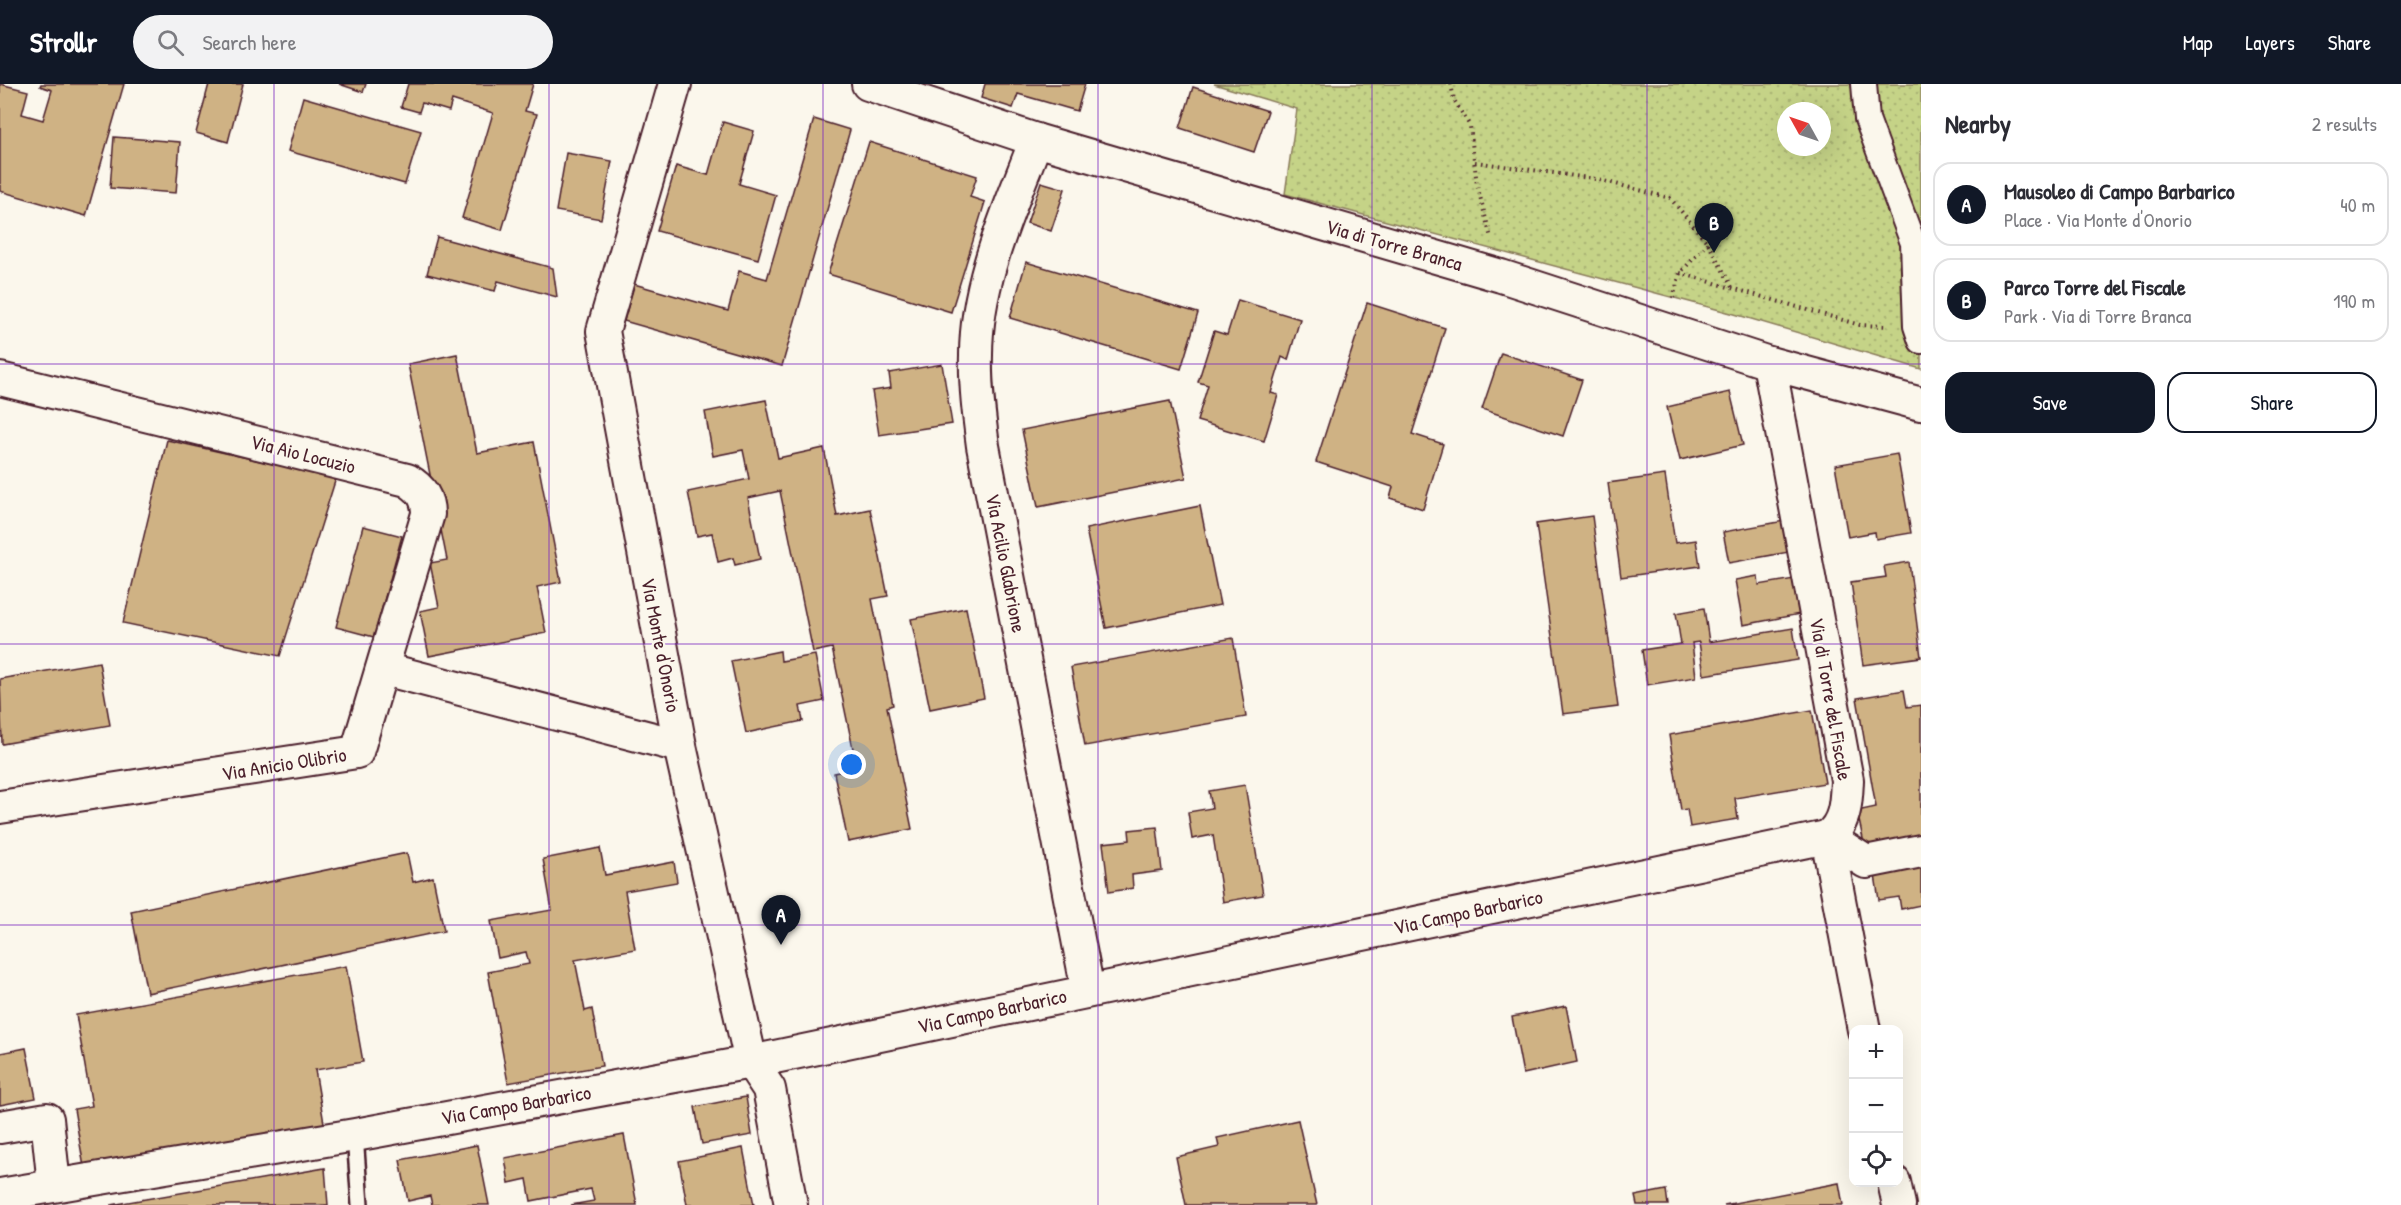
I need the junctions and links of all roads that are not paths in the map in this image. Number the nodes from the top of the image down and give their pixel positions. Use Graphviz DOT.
graph roads {
  1 [pos="675,84"];
  2 [pos="867,84"];
  3 [pos="1864,84"];
  4 [pos="1036,140"];
  5 [pos="1918,333"];
  6 [pos="1769,363"];
  7 [pos="0,379"];
  8 [pos="1921,404"];
  9 [pos="384,669"];
  10 [pos="680,746"];
  11 [pos="0,807"];
  12 [pos="1827,837"];
  13 [pos="1921,851"];
  14 [pos="1088,992"];
  15 [pos="1863,1025"];
  16 [pos="752,1062"];
  17 [pos="0,1127"];
  18 [pos="355,1135"];
  19 [pos="54,1185"];
  20 [pos="1895,1187"];
  21 [pos="0,1195"];
  22 [pos="360,1205"];
  23 [pos="791,1205"];
  24 [pos="1899,1205"];
  1 -- 10 [label="street, Via Monte d'Onorio"];
  2 -- 4 [label="street, Via di Torre Branca"];
  3 -- 5 [label="street"];
  4 -- 6 [label="street, Via di Torre Branca"];
  4 -- 14 [label="street, Via Acilio Glabrione"];
  6 -- 8 [label="street, Via di Torre Branca"];
  6 -- 12 [label="street, Via di Torre del Fiscale"];
  7 -- 9 [label="street, Via Aio Locuzio"];
  9 -- 10 [label="street"];
  9 -- 11 [label="street, Via Anicio Olibrio"];
  10 -- 16 [label="street, Via Monte d'Onorio"];
  12 -- 13 [label="street"];
  12 -- 14 [label="street, Via Campo Barbarico"];
  12 -- 15 [label="street"];
  14 -- 16 [label="street, Via Campo Barbarico"];
  16 -- 18 [label="street, Via Campo Barbarico"];
  16 -- 23 [label="street, Via Monte d'Onorio"];
  17 -- 19 [label="street"];
  18 -- 19 [label="street, Via Campo Barbarico"];
  18 -- 22 [label="lane"];
  19 -- 21 [label="street, Via Campo Barbarico"];
  20 -- 24 [label="street"];
}
